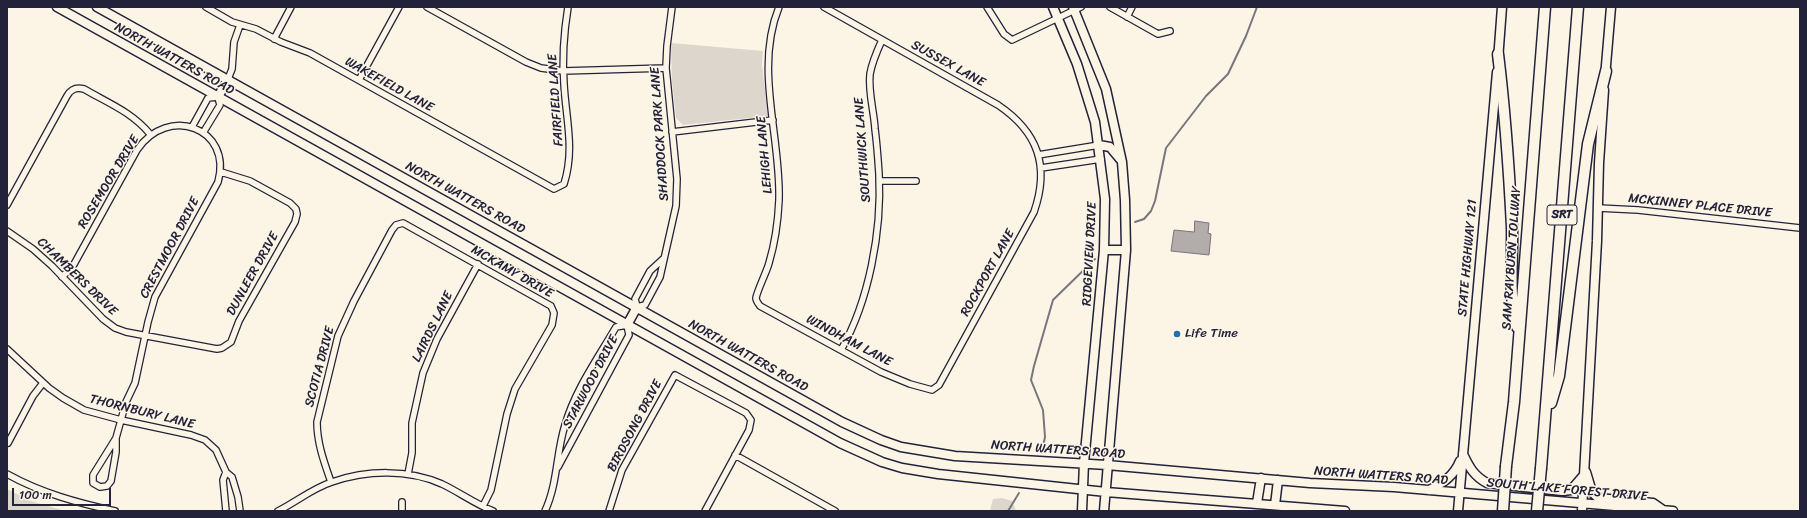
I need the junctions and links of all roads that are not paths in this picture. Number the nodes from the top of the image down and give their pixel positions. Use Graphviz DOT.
graph roads {
  1 [pos="57,7"];
  2 [pos="97,7"];
  3 [pos="206,7"];
  4 [pos="292,7"];
  5 [pos="399,7"];
  6 [pos="427,7"];
  7 [pos="568,7"];
  8 [pos="672,7"];
  9 [pos="779,7"];
  10 [pos="824,7"];
  11 [pos="987,7"];
  12 [pos="1053,7"];
  13 [pos="1110,7"];
  14 [pos="1132,7"];
  15 [pos="1502,7"];
  16 [pos="1545,7"];
  17 [pos="1578,7"];
  18 [pos="1611,7"];
  19 [pos="1076,8"];
  20 [pos="1127,17"];
  21 [pos="1058,18"];
  22 [pos="240,25"];
  23 [pos="1170,31"];
  24 [pos="274,39"];
  25 [pos="882,40"];
  26 [pos="1498,54"];
  27 [pos="666,68"];
  28 [pos="563,71"];
  29 [pos="1606,71"];
  30 [pos="228,79"];
  31 [pos="359,80"];
  32 [pos="218,97"];
  33 [pos="773,120"];
  34 [pos="192,127"];
  35 [pos="672,132"];
  36 [pos="150,134"];
  37 [pos="203,134"];
  38 [pos="1099,145"];
  39 [pos="1038,155"];
  40 [pos="1101,159"];
  41 [pos="1040,161"];
  42 [pos="1122,162"];
  43 [pos="1041,168"];
  44 [pos="220,172"];
  45 [pos="879,181"];
  46 [pos="916,181"];
  47 [pos="558,189"];
  48 [pos="7,205"];
  49 [pos="1598,208"];
  50 [pos="400,223"];
  51 [pos="1800,228"];
  52 [pos="7,231"];
  53 [pos="1104,250"];
  54 [pos="1126,250"];
  55 [pos="663,259"];
  56 [pos="478,264"];
  57 [pos="62,277"];
  58 [pos="757,301"];
  59 [pos="637,307"];
  60 [pos="627,325"];
  61 [pos="1519,333"];
  62 [pos="145,336"];
  63 [pos="227,346"];
  64 [pos="7,349"];
  65 [pos="841,350"];
  66 [pos="43,383"];
  67 [pos="935,389"];
  68 [pos="121,420"];
  69 [pos="1544,424"];
  70 [pos="116,438"];
  71 [pos="8,443"];
  72 [pos="1462,453"];
  73 [pos="735,455"];
  74 [pos="1084,463"];
  75 [pos="1107,465"];
  76 [pos="558,467"];
  77 [pos="1584,471"];
  78 [pos="226,472"];
  79 [pos="7,474"];
  80 [pos="408,474"];
  81 [pos="1261,478"];
  82 [pos="1278,480"];
  83 [pos="331,482"];
  84 [pos="1084,489"];
  85 [pos="1429,490"];
  86 [pos="1106,492"];
  87 [pos="1459,493"];
  88 [pos="402,502"];
  89 [pos="1257,503"];
  90 [pos="1275,504"];
  91 [pos="483,506"];
  92 [pos="1582,507"];
  93 [pos="1663,510"];
  94 [pos="115,511"];
  95 [pos="226,511"];
  96 [pos="240,511"];
  97 [pos="278,511"];
  98 [pos="402,511"];
  99 [pos="492,511"];
  100 [pos="545,511"];
  101 [pos="609,511"];
  102 [pos="705,511"];
  103 [pos="835,511"];
  104 [pos="1082,511"];
  105 [pos="1104,511"];
  106 [pos="1344,511"];
  107 [pos="1458,511"];
  108 [pos="1502,511"];
  109 [pos="1537,511"];
  110 [pos="1673,511"];
  1 -- 32 [label="main road, NORTH WATTERS ROAD"];
  2 -- 30 [label="main road, NORTH WATTERS ROAD"];
  3 -- 22 [label="street, WAKEFIELD LANE"];
  4 -- 24 [label="street"];
  5 -- 31 [label="street"];
  6 -- 28 [label="street"];
  7 -- 28 [label="street, FAIRFIELD LANE"];
  8 -- 27 [label="street, SHADDOCK PARK LANE"];
  9 -- 33 [label="street, LEHIGH LANE"];
  10 -- 25 [label="street, SUSSEX LANE"];
  11 -- 21 [label="street"];
  12 -- 21 [label="main road, RIDGEVIEW DRIVE"];
  13 -- 20 [label="street"];
  14 -- 20 [label="street"];
  15 -- 26 [label="main road, STATE HIGHWAY 121"];
  16 -- 61 [label="highway, SAM RAYBURN TOLLWAY / SRT"];
  17 -- 69 [label="highway, SRT"];
  18 -- 29 [label="main road"];
  19 -- 21 [label="street"];
  19 -- 42 [label="main road"];
  20 -- 23 [label="street"];
  21 -- 38 [label="main road, RIDGEVIEW DRIVE"];
  22 -- 24 [label="street, WAKEFIELD LANE"];
  22 -- 30 [label="street"];
  24 -- 31 [label="street, WAKEFIELD LANE"];
  25 -- 39 [label="street, SUSSEX LANE"];
  25 -- 45 [label="street, SOUTHWICK LANE"];
  26 -- 61 [label="highway"];
  26 -- 72 [label="main road, STATE HIGHWAY 121"];
  27 -- 28 [label="street"];
  27 -- 35 [label="street, SHADDOCK PARK LANE"];
  28 -- 47 [label="street, FAIRFIELD LANE"];
  29 -- 49 [label="main road"];
  29 -- 69 [label="highway"];
  30 -- 32 [label="main road"];
  30 -- 59 [label="main road, NORTH WATTERS ROAD"];
  31 -- 47 [label="street, WAKEFIELD LANE"];
  32 -- 34 [label="street"];
  32 -- 37 [label="street"];
  32 -- 60 [label="main road, NORTH WATTERS ROAD"];
  33 -- 35 [label="street"];
  33 -- 58 [label="street, LEHIGH LANE"];
  34 -- 36 [label="street, ROSEMOOR DRIVE"];
  34 -- 37 [label="street, CRESTMOOR DRIVE"];
  35 -- 55 [label="street, SHADDOCK PARK LANE"];
  36 -- 48 [label="street"];
  36 -- 57 [label="street, ROSEMOOR DRIVE"];
  37 -- 44 [label="street, CRESTMOOR DRIVE"];
  38 -- 39 [label="street"];
  38 -- 40 [label="main road, RIDGEVIEW DRIVE"];
  38 -- 42 [label="main road"];
  39 -- 41 [label="street, SUSSEX LANE"];
  40 -- 43 [label="street"];
  40 -- 53 [label="main road, RIDGEVIEW DRIVE"];
  41 -- 43 [label="street, ROCKPORT LANE"];
  42 -- 54 [label="main road"];
  43 -- 67 [label="street, ROCKPORT LANE"];
  44 -- 62 [label="street, CRESTMOOR DRIVE"];
  44 -- 63 [label="street, DUNLEER DRIVE"];
  45 -- 46 [label="street"];
  45 -- 65 [label="street, SOUTHWICK LANE"];
  49 -- 51 [label="street, MCKINNEY PLACE DRIVE"];
  49 -- 77 [label="main road"];
  50 -- 56 [label="street, MCKAMY DRIVE"];
  50 -- 83 [label="street, SCOTIA DRIVE"];
  52 -- 57 [label="street, CHAMBERS DRIVE"];
  53 -- 54 [label="main road"];
  53 -- 74 [label="main road, RIDGEVIEW DRIVE"];
  54 -- 75 [label="main road"];
  55 -- 59 [label="street, SHADDOCK PARK LANE"];
  55 -- 59 [label="street, SHADDOCK PARK LANE"];
  56 -- 80 [label="street, LAIRDS LANE"];
  56 -- 91 [label="street, MCKAMY DRIVE"];
  57 -- 62 [label="street, CHAMBERS DRIVE"];
  58 -- 65 [label="street, WINDHAM LANE"];
  59 -- 60 [label="main road"];
  59 -- 74 [label="main road, NORTH WATTERS ROAD"];
  60 -- 76 [label="street, STARWOOD DRIVE"];
  60 -- 76 [label="street, STARWOOD DRIVE"];
  60 -- 84 [label="main road, NORTH WATTERS ROAD"];
  61 -- 108 [label="highway, SAM RAYBURN TOLLWAY / SRT, bridge"];
  62 -- 63 [label="street, CHAMBERS DRIVE"];
  62 -- 68 [label="street, CRESTMOOR DRIVE"];
  64 -- 66 [label="street, THORNBURY LANE"];
  65 -- 67 [label="street, WINDHAM LANE"];
  66 -- 68 [label="street, THORNBURY LANE"];
  66 -- 71 [label="street"];
  68 -- 70 [label="street, CRESTMOOR DRIVE"];
  68 -- 78 [label="street, THORNBURY LANE"];
  69 -- 109 [label="highway, SRT, bridge"];
  70 -- 70 [label="street, CRESTMOOR DRIVE"];
  72 -- 77 [label="main road"];
  72 -- 85 [label="main road"];
  72 -- 87 [label="main road, STATE HIGHWAY 121"];
  73 -- 101 [label="street, BIRDSONG DRIVE"];
  73 -- 102 [label="street"];
  73 -- 103 [label="street"];
  74 -- 75 [label="main road, NORTH WATTERS ROAD"];
  74 -- 84 [label="main road, RIDGEVIEW DRIVE"];
  75 -- 81 [label="main road, NORTH WATTERS ROAD"];
  75 -- 86 [label="main road"];
  76 -- 100 [label="street, STARWOOD DRIVE"];
  77 -- 92 [label="main road"];
  77 -- 93 [label="main road"];
  78 -- 95 [label="street, THORNBURY LANE"];
  78 -- 96 [label="street, THORNBURY LANE"];
  79 -- 94 [label="street"];
  80 -- 83 [label="street"];
  80 -- 91 [label="street"];
  81 -- 82 [label="main road, NORTH WATTERS ROAD"];
  81 -- 89 [label="main road"];
  82 -- 85 [label="main road, NORTH WATTERS ROAD"];
  82 -- 90 [label="main road"];
  83 -- 97 [label="street"];
  84 -- 86 [label="main road, NORTH WATTERS ROAD"];
  84 -- 104 [label="main road, RIDGEVIEW DRIVE"];
  85 -- 87 [label="main road, NORTH WATTERS ROAD"];
  86 -- 89 [label="main road, NORTH WATTERS ROAD"];
  86 -- 105 [label="main road"];
  87 -- 92 [label="main road, SOUTH LAKE FOREST DRIVE"];
  87 -- 107 [label="main road, STATE HIGHWAY 121"];
  88 -- 98 [label="street"];
  89 -- 90 [label="main road, NORTH WATTERS ROAD"];
  90 -- 106 [label="main road, NORTH WATTERS ROAD"];
  91 -- 99 [label="street"];
  92 -- 93 [label="main road, SOUTH LAKE FOREST DRIVE"];
  93 -- 110 [label="main road, SOUTH LAKE FOREST DRIVE"];
}
